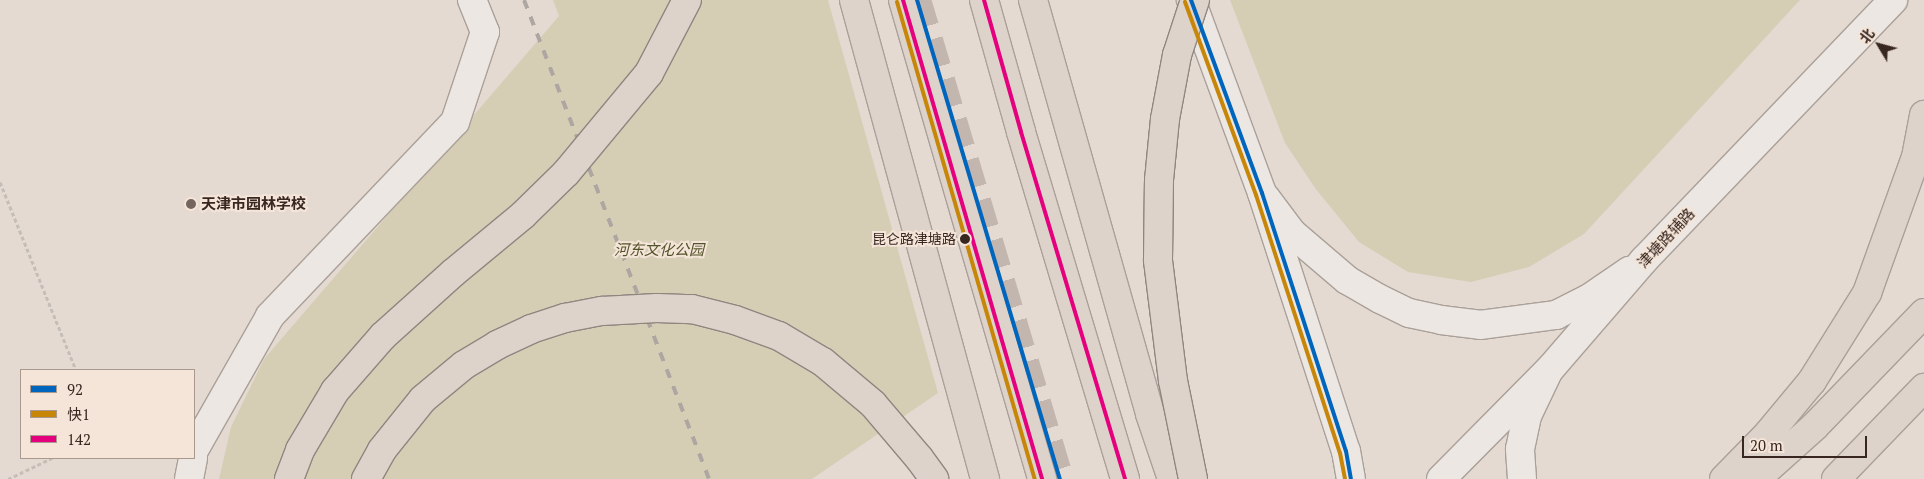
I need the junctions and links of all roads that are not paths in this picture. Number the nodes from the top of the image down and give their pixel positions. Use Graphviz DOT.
graph roads {
  1 [pos="472,0"];
  2 [pos="687,0"];
  3 [pos="854,0"];
  4 [pos="903,0"];
  5 [pos="984,0"];
  6 [pos="1033,0"];
  7 [pos="1191,0"];
  8 [pos="1195,0"];
  9 [pos="1893,0"];
  10 [pos="1924,115"];
  11 [pos="1262,193"];
  12 [pos="1644,260"];
  13 [pos="1924,313"];
  14 [pos="1550,368"];
  15 [pos="1924,388"];
  16 [pos="195,448"];
  17 [pos="192,459"];
  18 [pos="189,479"];
  19 [pos="289,479"];
  20 [pos="366,479"];
  21 [pos="934,479"];
  22 [pos="985,479"];
  23 [pos="1042,479"];
  24 [pos="1126,479"];
  25 [pos="1172,479"];
  26 [pos="1193,479"];
  27 [pos="1352,479"];
  28 [pos="1441,479"];
  29 [pos="1522,479"];
  30 [pos="1724,479"];
  31 [pos="1756,479"];
  32 [pos="1836,479"];
  1 -- 16 [label="street"];
  2 -- 19 [label="highway, bridge"];
  3 -- 22 [label="highway"];
  4 -- 23 [label="highway"];
  5 -- 24 [label="highway"];
  6 -- 25 [label="highway"];
  7 -- 11 [label="street"];
  8 -- 26 [label="highway, bridge"];
  9 -- 12 [label="street, 津塘路辅路"];
  10 -- 30 [label="highway"];
  11 -- 12 [label="street"];
  11 -- 27 [label="street"];
  12 -- 14 [label="street, 津塘路辅路"];
  13 -- 31 [label="highway"];
  14 -- 28 [label="street, 津塘路辅路"];
  14 -- 29 [label="street"];
  15 -- 32 [label="highway"];
  17 -- 18 [label="street"];
  20 -- 21 [label="highway, bridge"];
}
